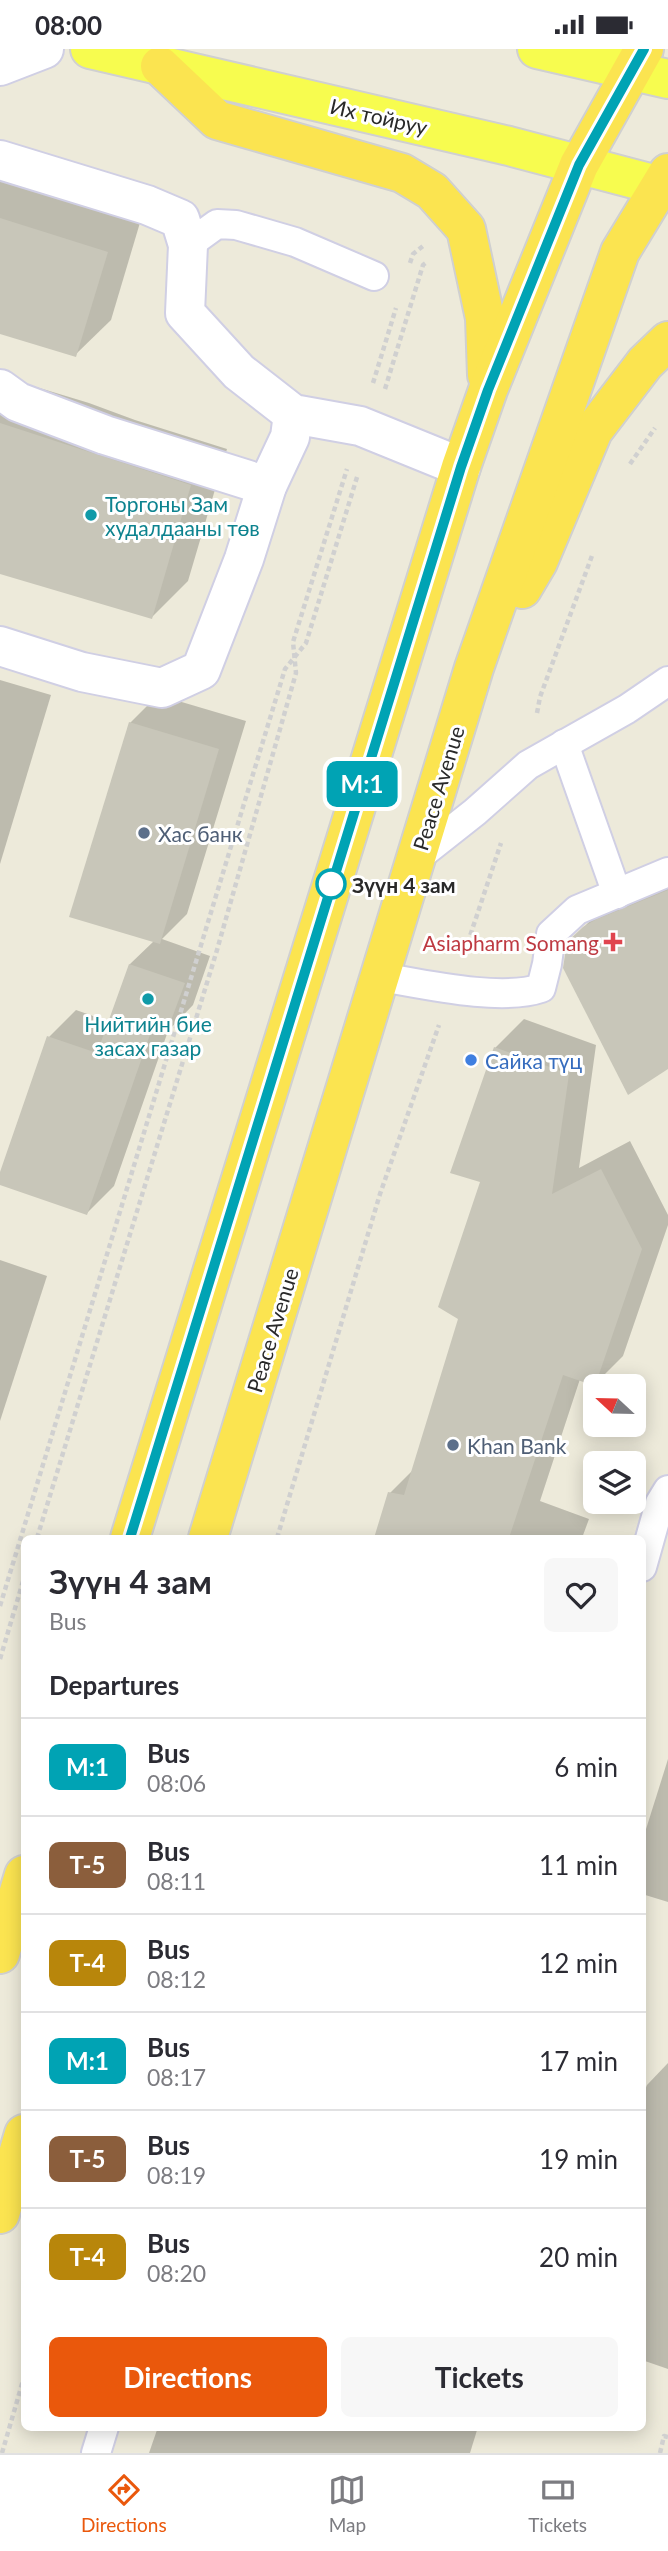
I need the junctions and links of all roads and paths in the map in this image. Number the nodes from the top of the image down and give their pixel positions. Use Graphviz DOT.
graph roads {
  1 [pos="44,49"];
  2 [pos="90,49"];
  3 [pos="537,49"];
  4 [pos="637,60"];
  5 [pos="0,66"];
  6 [pos="160,66"];
  7 [pos="668,79"];
  8 [pos="0,160"];
  9 [pos="579,165"];
  10 [pos="665,182"];
  11 [pos="457,219"];
  12 [pos="188,245"];
  13 [pos="423,265"];
  14 [pos="409,267"];
  15 [pos="374,276"];
  16 [pos="397,307"];
  17 [pos="668,341"];
  18 [pos="0,389"];
  19 [pos="488,390"];
  20 [pos="293,414"];
  21 [pos="657,425"];
  22 [pos="366,429"];
  23 [pos="461,467"];
  24 [pos="625,476"];
  25 [pos="267,486"];
  26 [pos="596,547"];
  27 [pos="0,646"];
  28 [pos="294,656"];
  29 [pos="474,668"];
  30 [pos="668,681"];
  31 [pos="565,744"];
  32 [pos="528,765"];
  33 [pos="418,857"];
  34 [pos="668,872"];
  35 [pos="617,894"];
  36 [pos="381,977"];
  37 [pos="380,1194"];
  38 [pos="668,1490"];
  39 [pos="22,1535"];
  40 [pos="38,1535"];
  41 [pos="131,1535"];
  42 [pos="209,1535"];
  43 [pos="278,1535"];
  44 [pos="21,1537"];
  45 [pos="646,1553"];
  46 [pos="21,1589"];
  47 [pos="0,1606"];
  48 [pos="0,1658"];
  49 [pos="21,1885"];
  50 [pos="0,1954"];
  51 [pos="21,2144"];
  52 [pos="0,2214"];
  53 [pos="21,2387"];
  54 [pos="103,2431"];
  55 [pos="668,2437"];
  56 [pos="2,2453"];
  57 [pos="96,2453"];
  58 [pos="660,2453"];
  1 -- 5 [label="street"];
  2 -- 6 [label="main road, Их тойруу"];
  3 -- 4 [label="main road"];
  4 -- 7 [label="main road"];
  4 -- 9 [label="highway"];
  6 -- 9 [label="main road, Их тойруу"];
  6 -- 11 [label="highway"];
  8 -- 12 [label="street"];
  9 -- 10 [label="main road, Их тойруу"];
  9 -- 19 [label="highway"];
  10 -- 29 [label="highway, Peace Avenue"];
  11 -- 14 [label="path"];
  11 -- 19 [label="highway"];
  12 -- 15 [label="lane"];
  12 -- 20 [label="street"];
  13 -- 22 [label="path"];
  16 -- 22 [label="path"];
  17 -- 29 [label="highway"];
  18 -- 25 [label="street"];
  19 -- 23 [label="highway"];
  20 -- 22 [label="street"];
  20 -- 25 [label="street"];
  21 -- 24 [label="path"];
  22 -- 23 [label="street"];
  22 -- 28 [label="path"];
  22 -- 28 [label="path"];
  23 -- 41 [label="highway"];
  25 -- 27 [label="street"];
  26 -- 32 [label="path"];
  28 -- 39 [label="path"];
  28 -- 40 [label="path"];
  29 -- 33 [label="highway, Peace Avenue"];
  30 -- 31 [label="lane"];
  31 -- 32 [label="lane"];
  31 -- 35 [label="lane"];
  32 -- 33 [label="lane"];
  33 -- 36 [label="highway, Peace Avenue"];
  34 -- 35 [label="lane"];
  35 -- 36 [label="lane"];
  36 -- 42 [label="highway, Peace Avenue"];
  37 -- 43 [label="path"];
  38 -- 45 [label="lane"];
  44 -- 47 [label="path"];
  46 -- 48 [label="path"];
  49 -- 50 [label="highway"];
  51 -- 52 [label="highway"];
  53 -- 56 [label="path"];
  54 -- 57 [label="lane"];
  55 -- 58 [label="path"];
}
